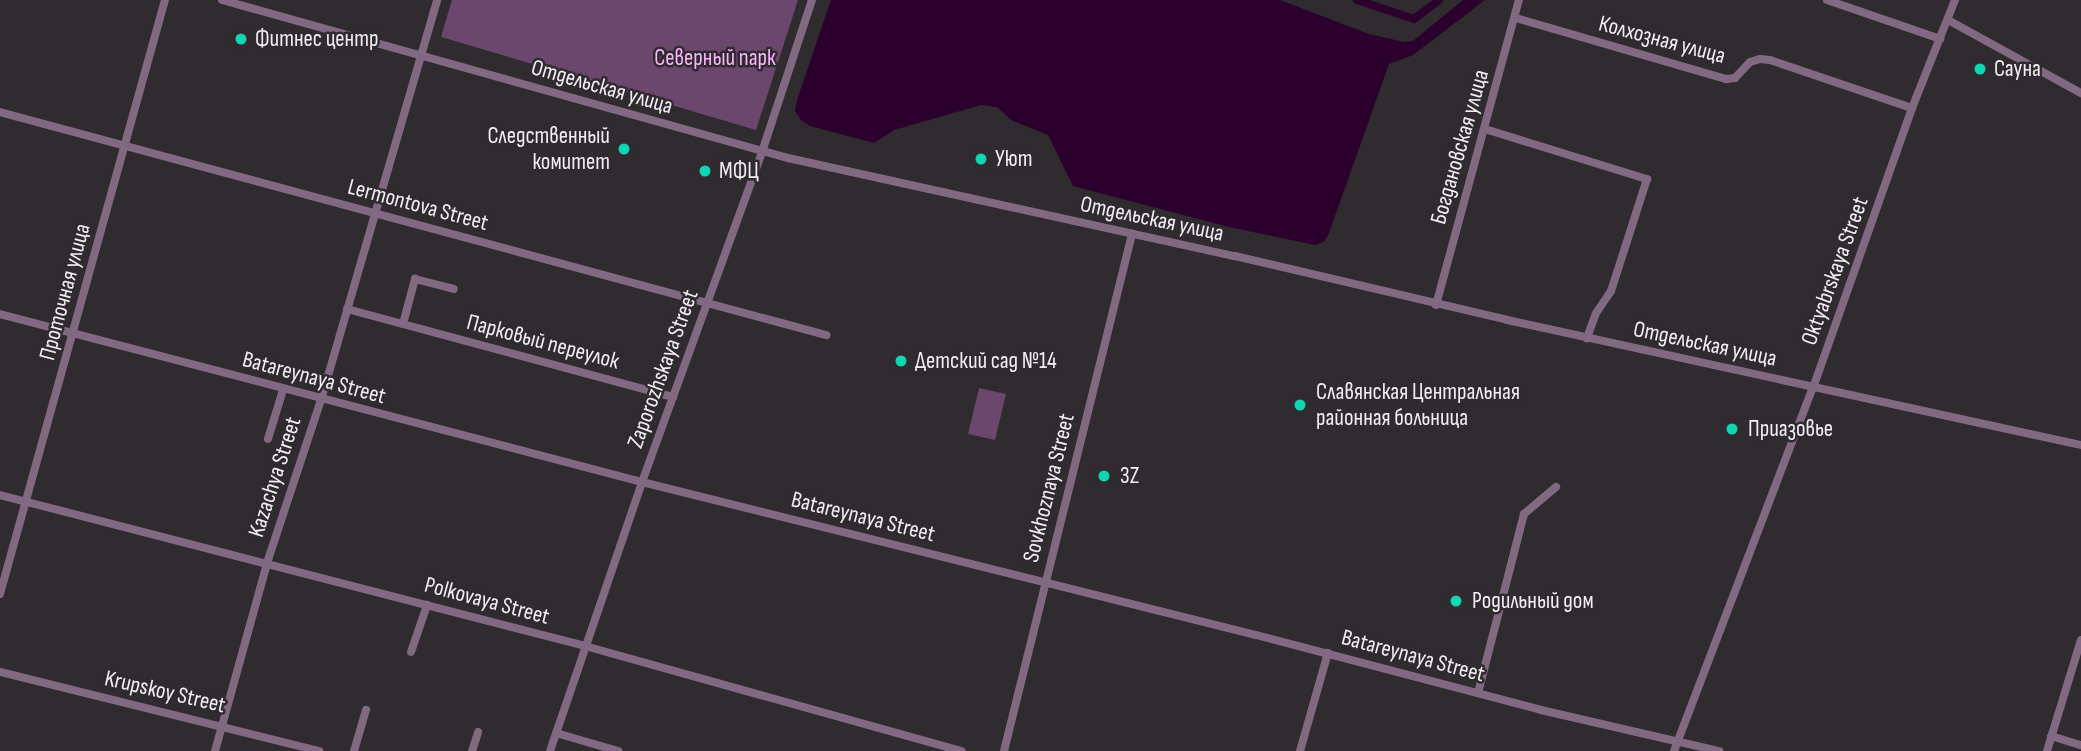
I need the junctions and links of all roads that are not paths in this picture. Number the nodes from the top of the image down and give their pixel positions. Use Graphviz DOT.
graph roads {
  1 [pos="165,0"];
  2 [pos="222,0"];
  3 [pos="438,0"];
  4 [pos="812,0"];
  5 [pos="1520,0"];
  6 [pos="1827,0"];
  7 [pos="1955,0"];
  8 [pos="1516,18"];
  9 [pos="1948,20"];
  10 [pos="1940,39"];
  11 [pos="421,55"];
  12 [pos="2081,93"];
  13 [pos="1912,108"];
  14 [pos="0,112"];
  15 [pos="1485,129"];
  16 [pos="125,146"];
  17 [pos="762,152"];
  18 [pos="375,213"];
  19 [pos="1132,234"];
  20 [pos="454,289"];
  21 [pos="708,300"];
  22 [pos="1436,305"];
  23 [pos="347,309"];
  24 [pos="0,314"];
  25 [pos="403,324"];
  26 [pos="73,335"];
  27 [pos="826,335"];
  28 [pos="1587,338"];
  29 [pos="1814,385"];
  30 [pos="284,390"];
  31 [pos="673,397"];
  32 [pos="321,400"];
  33 [pos="268,439"];
  34 [pos="2081,445"];
  35 [pos="642,482"];
  36 [pos="1556,487"];
  37 [pos="0,495"];
  38 [pos="26,501"];
  39 [pos="267,563"];
  40 [pos="1045,581"];
  41 [pos="0,594"];
  42 [pos="427,605"];
  43 [pos="2081,640"];
  44 [pos="585,646"];
  45 [pos="411,652"];
  46 [pos="1328,653"];
  47 [pos="0,672"];
  48 [pos="1478,693"];
  49 [pos="366,710"];
  50 [pos="222,725"];
  51 [pos="478,732"];
  52 [pos="556,733"];
  53 [pos="2051,736"];
  54 [pos="1678,741"];
  55 [pos="2081,745"];
  56 [pos="215,751"];
  57 [pos="320,751"];
  58 [pos="354,751"];
  59 [pos="472,751"];
  60 [pos="550,751"];
  61 [pos="618,751"];
  62 [pos="962,751"];
  63 [pos="1004,751"];
  64 [pos="1300,751"];
  65 [pos="1674,751"];
  66 [pos="1719,751"];
  67 [pos="2047,751"];
  1 -- 16 [label="street, Проточная улица"];
  2 -- 11 [label="street, Отдельская улица"];
  3 -- 11 [label="street, Kazachya Street"];
  4 -- 17 [label="street, Zaporozhskaya Street"];
  5 -- 8 [label="street, Богдановская улица"];
  6 -- 10 [label="street"];
  7 -- 9 [label="street, Oktyabrskaya Street"];
  8 -- 13 [label="street, Колхозная улица"];
  8 -- 15 [label="street, Богдановская улица"];
  9 -- 10 [label="street, Oktyabrskaya Street"];
  9 -- 12 [label="street"];
  10 -- 13 [label="street, Oktyabrskaya Street"];
  11 -- 17 [label="street, Отдельская улица"];
  11 -- 18 [label="street, Kazachya Street"];
  13 -- 29 [label="street, Oktyabrskaya Street"];
  14 -- 16 [label="street, Lermontova Street"];
  15 -- 22 [label="street, Богдановская улица"];
  15 -- 28 [label="street"];
  16 -- 18 [label="street, Lermontova Street"];
  16 -- 26 [label="street, Проточная улица"];
  17 -- 19 [label="street, Отдельская улица"];
  17 -- 21 [label="street, Zaporozhskaya Street"];
  18 -- 21 [label="street, Lermontova Street"];
  18 -- 23 [label="street, Kazachya Street"];
  19 -- 22 [label="street, Отдельская улица"];
  19 -- 40 [label="street, Sovkhoznaya Street"];
  20 -- 25 [label="street, Парковый переулок"];
  21 -- 27 [label="street, Lermontova Street"];
  21 -- 31 [label="street, Zaporozhskaya Street"];
  22 -- 28 [label="street, Отдельская улица"];
  23 -- 25 [label="street, Парковый переулок"];
  23 -- 32 [label="street, Kazachya Street"];
  24 -- 26 [label="street, Batareynaya Street"];
  25 -- 31 [label="street, Парковый переулок"];
  26 -- 30 [label="street, Batareynaya Street"];
  26 -- 38 [label="street, Проточная улица"];
  28 -- 29 [label="street, Отдельская улица"];
  29 -- 34 [label="street, Отдельская улица"];
  29 -- 54 [label="street, Oktyabrskaya Street"];
  30 -- 32 [label="street, Batareynaya Street"];
  30 -- 33 [label="street"];
  31 -- 35 [label="street, Zaporozhskaya Street"];
  32 -- 35 [label="street, Batareynaya Street"];
  32 -- 39 [label="street, Kazachya Street"];
  35 -- 40 [label="street, Batareynaya Street"];
  35 -- 44 [label="street, Zaporozhskaya Street"];
  36 -- 48 [label="street"];
  37 -- 38 [label="street, Polkovaya Street"];
  38 -- 39 [label="street, Polkovaya Street"];
  38 -- 41 [label="street, Проточная улица"];
  39 -- 42 [label="street, Polkovaya Street"];
  39 -- 50 [label="street, Kazachya Street"];
  40 -- 46 [label="street, Batareynaya Street"];
  40 -- 63 [label="street, Sovkhoznaya Street"];
  42 -- 44 [label="street, Polkovaya Street"];
  42 -- 45 [label="street"];
  43 -- 53 [label="street"];
  44 -- 52 [label="street, Zaporozhskaya Street"];
  44 -- 62 [label="street, Polkovaya Street"];
  46 -- 48 [label="street, Batareynaya Street"];
  46 -- 64 [label="street"];
  47 -- 50 [label="street, Krupskoy Street"];
  48 -- 54 [label="street, Batareynaya Street"];
  49 -- 58 [label="street"];
  50 -- 56 [label="street, Kazachya Street"];
  50 -- 57 [label="street, Krupskoy Street"];
  51 -- 59 [label="street"];
  52 -- 60 [label="street, Zaporozhskaya Street"];
  52 -- 61 [label="street"];
  53 -- 55 [label="street"];
  53 -- 67 [label="street"];
  54 -- 65 [label="street, Oktyabrskaya Street"];
  54 -- 66 [label="street, Batareynaya Street"];
}
